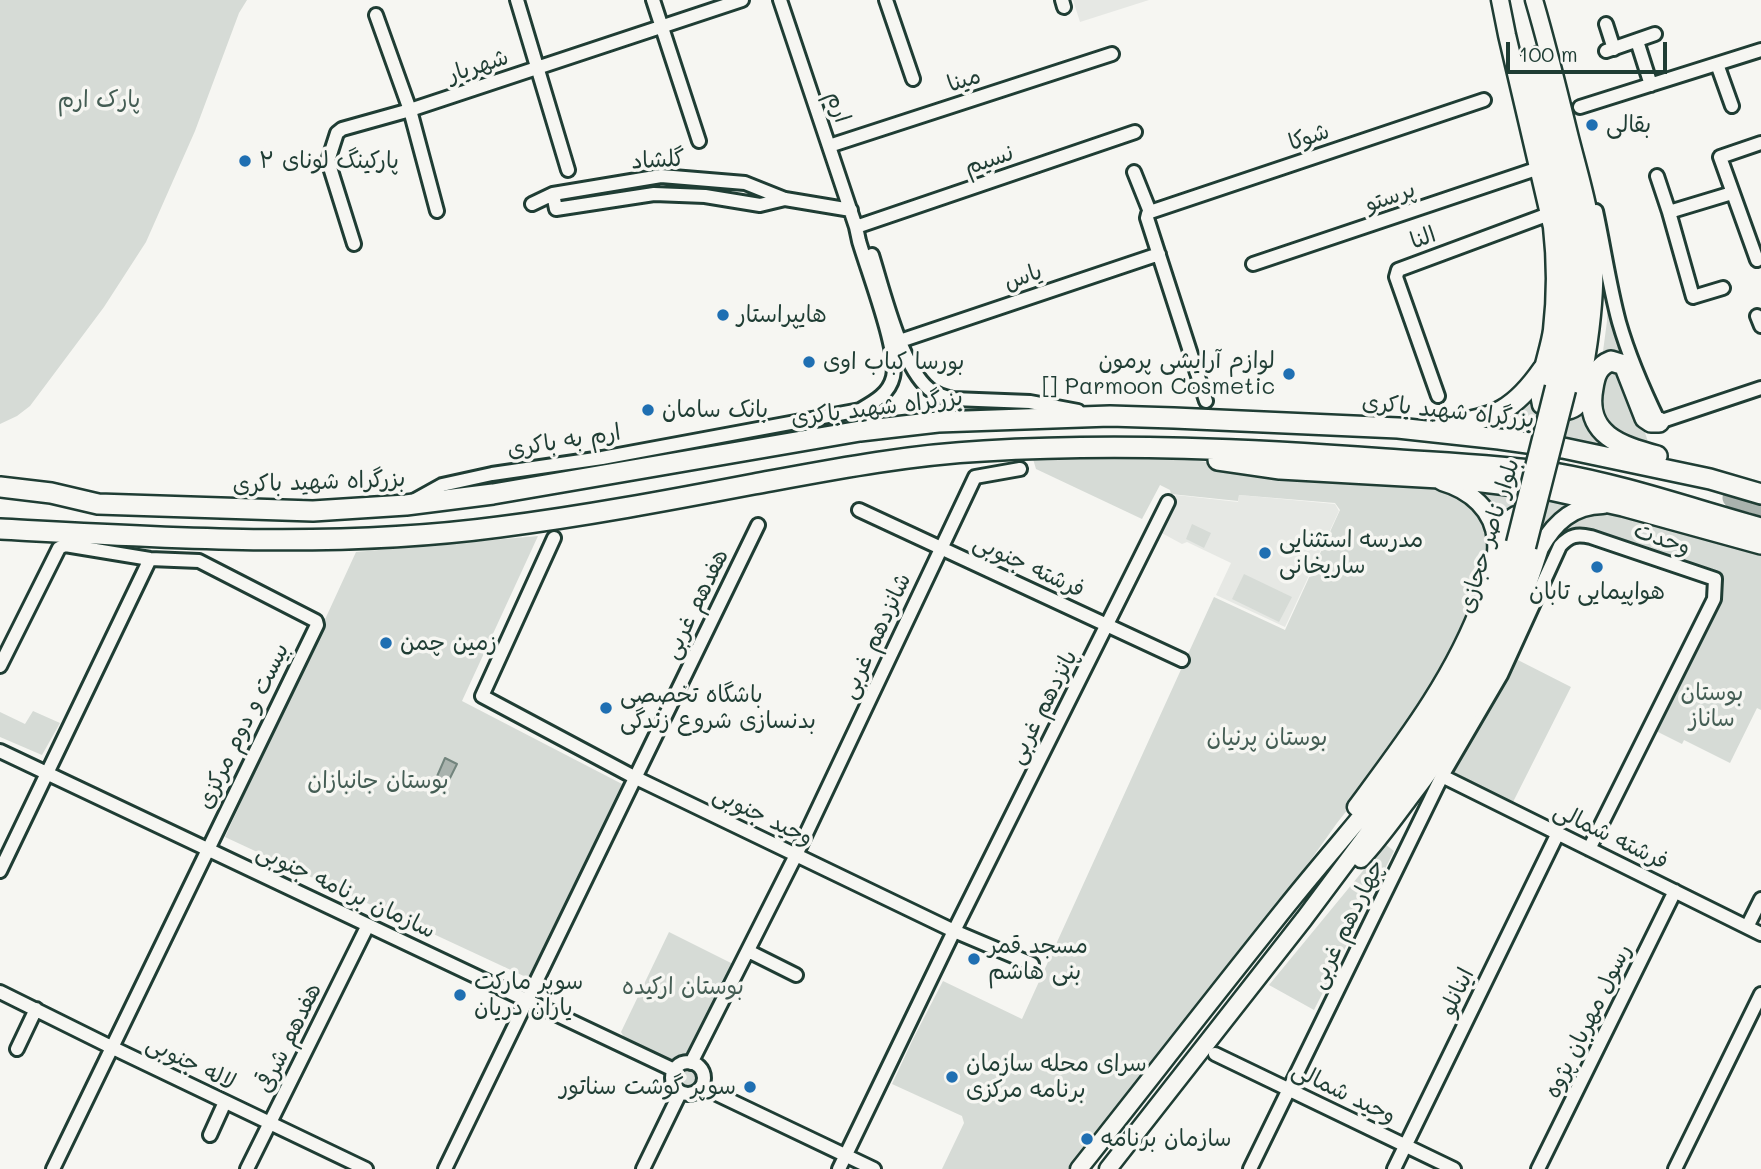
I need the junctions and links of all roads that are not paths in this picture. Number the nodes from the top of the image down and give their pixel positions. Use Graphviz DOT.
graph roads {
  1 [pos="517,0"];
  2 [pos="653,0"];
  3 [pos="742,0"];
  4 [pos="780,0"];
  5 [pos="886,0"];
  6 [pos="1500,0"];
  7 [pos="1508,0"];
  8 [pos="1525,0"];
  9 [pos="1534,0"];
  10 [pos="376,15"];
  11 [pos="1606,24"];
  12 [pos="662,26"];
  13 [pos="1655,34"];
  14 [pos="1637,41"];
  15 [pos="1761,50"];
  16 [pos="1112,54"];
  17 [pos="1717,64"];
  18 [pos="538,68"];
  19 [pos="913,79"];
  20 [pos="1651,85"];
  21 [pos="1484,100"];
  22 [pos="1732,106"];
  23 [pos="1580,107"];
  24 [pos="410,110"];
  25 [pos="1135,132"];
  26 [pos="699,141"];
  27 [pos="1761,142"];
  28 [pos="829,146"];
  29 [pos="1539,168"];
  30 [pos="568,170"];
  31 [pos="1135,172"];
  32 [pos="1657,176"];
  33 [pos="646,178"];
  34 [pos="1732,192"];
  35 [pos="553,194"];
  36 [pos="649,194"];
  37 [pos="1593,198"];
  38 [pos="785,199"];
  39 [pos="532,204"];
  40 [pos="851,210"];
  41 [pos="437,212"];
  42 [pos="1669,212"];
  43 [pos="1149,213"];
  44 [pos="1549,214"];
  45 [pos="856,227"];
  46 [pos="354,244"];
  47 [pos="1159,254"];
  48 [pos="1757,260"];
  49 [pos="1254,264"];
  50 [pos="1723,288"];
  51 [pos="895,342"];
  52 [pos="1543,369"];
  53 [pos="1761,388"];
  54 [pos="1574,394"];
  55 [pos="1438,396"];
  56 [pos="1206,401"];
  57 [pos="1110,416"];
  58 [pos="1659,422"];
  59 [pos="1398,428"];
  60 [pos="1170,447"];
  61 [pos="1020,470"];
  62 [pos="1430,478"];
  63 [pos="1710,479"];
  64 [pos="0,487"];
  65 [pos="1761,494"];
  66 [pos="0,498"];
  67 [pos="1168,502"];
  68 [pos="99,505"];
  69 [pos="406,505"];
  70 [pos="1623,506"];
  71 [pos="859,509"];
  72 [pos="758,526"];
  73 [pos="0,528"];
  74 [pos="1761,528"];
  75 [pos="554,538"];
  76 [pos="1761,544"];
  77 [pos="1527,546"];
  78 [pos="941,548"];
  79 [pos="1495,558"];
  80 [pos="150,559"];
  81 [pos="1107,625"];
  82 [pos="1182,660"];
  83 [pos="0,666"];
  84 [pos="0,751"];
  85 [pos="47,773"];
  86 [pos="1442,776"];
  87 [pos="635,777"];
  88 [pos="1558,833"];
  89 [pos="207,849"];
  90 [pos="1589,849"];
  91 [pos="796,855"];
  92 [pos="0,871"];
  93 [pos="1675,891"];
  94 [pos="1761,899"];
  95 [pos="1287,906"];
  96 [pos="368,925"];
  97 [pos="1747,927"];
  98 [pos="954,931"];
  99 [pos="1761,934"];
  100 [pos="747,951"];
  101 [pos="1032,964"];
  102 [pos="796,975"];
  103 [pos="0,992"];
  104 [pos="1761,994"];
  105 [pos="527,1001"];
  106 [pos="36,1009"];
  107 [pos="111,1047"];
  108 [pos="17,1049"];
  109 [pos="1215,1054"];
  110 [pos="691,1063"];
  111 [pos="674,1070"];
  112 [pos="702,1087"];
  113 [pos="1289,1090"];
  114 [pos="680,1093"];
  115 [pos="225,1102"];
  116 [pos="270,1124"];
  117 [pos="210,1135"];
  118 [pos="1405,1145"];
  119 [pos="846,1156"];
  120 [pos="53,1169"];
  121 [pos="247,1169"];
  122 [pos="366,1169"];
  123 [pos="445,1169"];
  124 [pos="643,1169"];
  125 [pos="839,1169"];
  126 [pos="874,1169"];
  127 [pos="1079,1169"];
  128 [pos="1108,1169"];
  129 [pos="1250,1169"];
  130 [pos="1394,1169"];
  131 [pos="1454,1169"];
  132 [pos="1538,1169"];
  133 [pos="1675,1169"];
  1 -- 18 [label="street"];
  2 -- 12 [label="street"];
  3 -- 12 [label="street, شهریار"];
  4 -- 28 [label="street, ارم"];
  5 -- 19 [label="street"];
  6 -- 29 [label="main road"];
  7 -- 54 [label="main road, بلوار ناصر حجازی"];
  8 -- 54 [label="main road, بلوار ناصر حجازی"];
  9 -- 54 [label="main road"];
  10 -- 24 [label="street"];
  11 -- 14 [label="street"];
  12 -- 18 [label="street, شهریار"];
  12 -- 26 [label="street"];
  13 -- 14 [label="street"];
  14 -- 20 [label="street"];
  15 -- 17 [label="street"];
  16 -- 28 [label="street, مینا"];
  17 -- 20 [label="street"];
  17 -- 22 [label="street"];
  18 -- 24 [label="street, شهریار"];
  18 -- 30 [label="street"];
  20 -- 23 [label="street"];
  21 -- 43 [label="street, شوکا"];
  24 -- 41 [label="street"];
  24 -- 46 [label="street, شهریار"];
  25 -- 45 [label="street, نسیم"];
  27 -- 34 [label="street"];
  28 -- 40 [label="street, ارم"];
  29 -- 44 [label="main road"];
  29 -- 49 [label="street, پرستو"];
  31 -- 43 [label="street"];
  32 -- 42 [label="street"];
  33 -- 35 [label="street, گلشاد"];
  33 -- 36 [label="street"];
  33 -- 38 [label="street, گلشاد"];
  34 -- 42 [label="street"];
  34 -- 48 [label="street"];
  35 -- 36 [label="street, گلشاد"];
  35 -- 39 [label="street, گلشاد"];
  36 -- 38 [label="street, گلشاد"];
  37 -- 58 [label="street"];
  38 -- 40 [label="street, گلشاد"];
  40 -- 45 [label="street, ارم"];
  42 -- 50 [label="street"];
  43 -- 47 [label="street"];
  44 -- 52 [label="main road"];
  44 -- 55 [label="street, النا"];
  45 -- 51 [label="street, ارم"];
  47 -- 51 [label="street, یاس"];
  47 -- 56 [label="street"];
  51 -- 57 [label="street"];
  51 -- 69 [label="street, ارم به باکری"];
  52 -- 54 [label="main road"];
  52 -- 59 [label="highway"];
  53 -- 58 [label="street"];
  54 -- 58 [label="highway"];
  54 -- 63 [label="highway"];
  54 -- 77 [label="main road, بلوار ناصر حجازی, bridge"];
  57 -- 59 [label="highway, بزرگراه شهید باکری"];
  57 -- 69 [label="highway, بزرگراه شهید باکری"];
  59 -- 63 [label="highway, بزرگراه شهید باکری"];
  60 -- 62 [label="highway"];
  60 -- 73 [label="highway"];
  60 -- 74 [label="highway"];
  61 -- 78 [label="street, شانزدهم غربی"];
  62 -- 70 [label="highway"];
  62 -- 79 [label="main road"];
  63 -- 65 [label="highway, بزرگراه شهید باکری"];
  64 -- 68 [label="highway, بزرگراه شهید باکری"];
  66 -- 68 [label="highway"];
  67 -- 81 [label="street, پانزدهم غربی"];
  68 -- 69 [label="highway, بزرگراه شهید باکری"];
  70 -- 76 [label="highway"];
  70 -- 77 [label="main road"];
  71 -- 78 [label="street, فرشته جنوبی"];
  72 -- 87 [label="street, هفدهم غربی"];
  75 -- 87 [label="street, وحید جنوبی"];
  77 -- 79 [label="main road"];
  77 -- 95 [label="main road, بلوار ناصر حجازی"];
  77 -- 128 [label="main road, بلوار ناصر حجازی"];
  78 -- 81 [label="street, فرشته جنوبی"];
  78 -- 91 [label="street, شانزدهم غربی"];
  79 -- 95 [label="main road"];
  80 -- 83 [label="street"];
  80 -- 85 [label="street"];
  80 -- 89 [label="street, بیست و دوم مرکزی"];
  81 -- 82 [label="street, فرشته جنوبی"];
  81 -- 98 [label="street, پانزدهم غربی"];
  84 -- 85 [label="street, سازمان برنامه جنوبی"];
  85 -- 89 [label="street, سازمان برنامه جنوبی"];
  85 -- 92 [label="street"];
  86 -- 88 [label="street, فرشته شمالی"];
  86 -- 90 [label="street, وحدت"];
  86 -- 113 [label="street, چهاردهم غربی"];
  87 -- 91 [label="street, وحید جنوبی"];
  87 -- 105 [label="street, هفدهم غربی"];
  88 -- 90 [label="street, فرشته شمالی"];
  88 -- 118 [label="street, اینانلو"];
  89 -- 96 [label="street, سازمان برنامه جنوبی"];
  89 -- 107 [label="street, بیست و دوم مرکزی"];
  90 -- 93 [label="street, فرشته شمالی"];
  91 -- 98 [label="street, وحید جنوبی"];
  91 -- 100 [label="street, شانزدهم غربی"];
  93 -- 97 [label="street, فرشته شمالی"];
  93 -- 132 [label="street, رسول مهربان پژوه"];
  94 -- 97 [label="street"];
  95 -- 127 [label="main road, بلوار ناصر حجازی"];
  96 -- 105 [label="street, سازمان برنامه جنوبی"];
  96 -- 116 [label="street, هفدهم شرقی"];
  97 -- 99 [label="street, فرشته شمالی"];
  98 -- 101 [label="street, وحید جنوبی"];
  98 -- 119 [label="street, پانزدهم غربی"];
  100 -- 102 [label="street"];
  100 -- 110 [label="street, شانزدهم غربی"];
  103 -- 106 [label="street, لاله جنوبی"];
  104 -- 133 [label="street"];
  105 -- 111 [label="street, سازمان برنامه جنوبی"];
  105 -- 123 [label="street, هفدهم غربی"];
  106 -- 107 [label="street, لاله جنوبی"];
  106 -- 108 [label="street"];
  107 -- 115 [label="street, لاله جنوبی"];
  107 -- 120 [label="street, بیست و دوم مرکزی"];
  109 -- 113 [label="street, وحید شمالی"];
  110 -- 111 [label="street"];
  110 -- 112 [label="street"];
  111 -- 114 [label="street"];
  112 -- 114 [label="street"];
  112 -- 119 [label="street"];
  113 -- 118 [label="street, وحید شمالی"];
  113 -- 129 [label="street, چهاردهم غربی"];
  114 -- 124 [label="street"];
  115 -- 116 [label="street, لاله جنوبی"];
  115 -- 117 [label="street"];
  116 -- 121 [label="street, هفدهم شرقی"];
  116 -- 122 [label="street, لاله جنوبی"];
  118 -- 130 [label="street, اینانلو"];
  118 -- 131 [label="street, وحید شمالی"];
  119 -- 125 [label="street, پانزدهم غربی"];
  119 -- 126 [label="street"];
}
